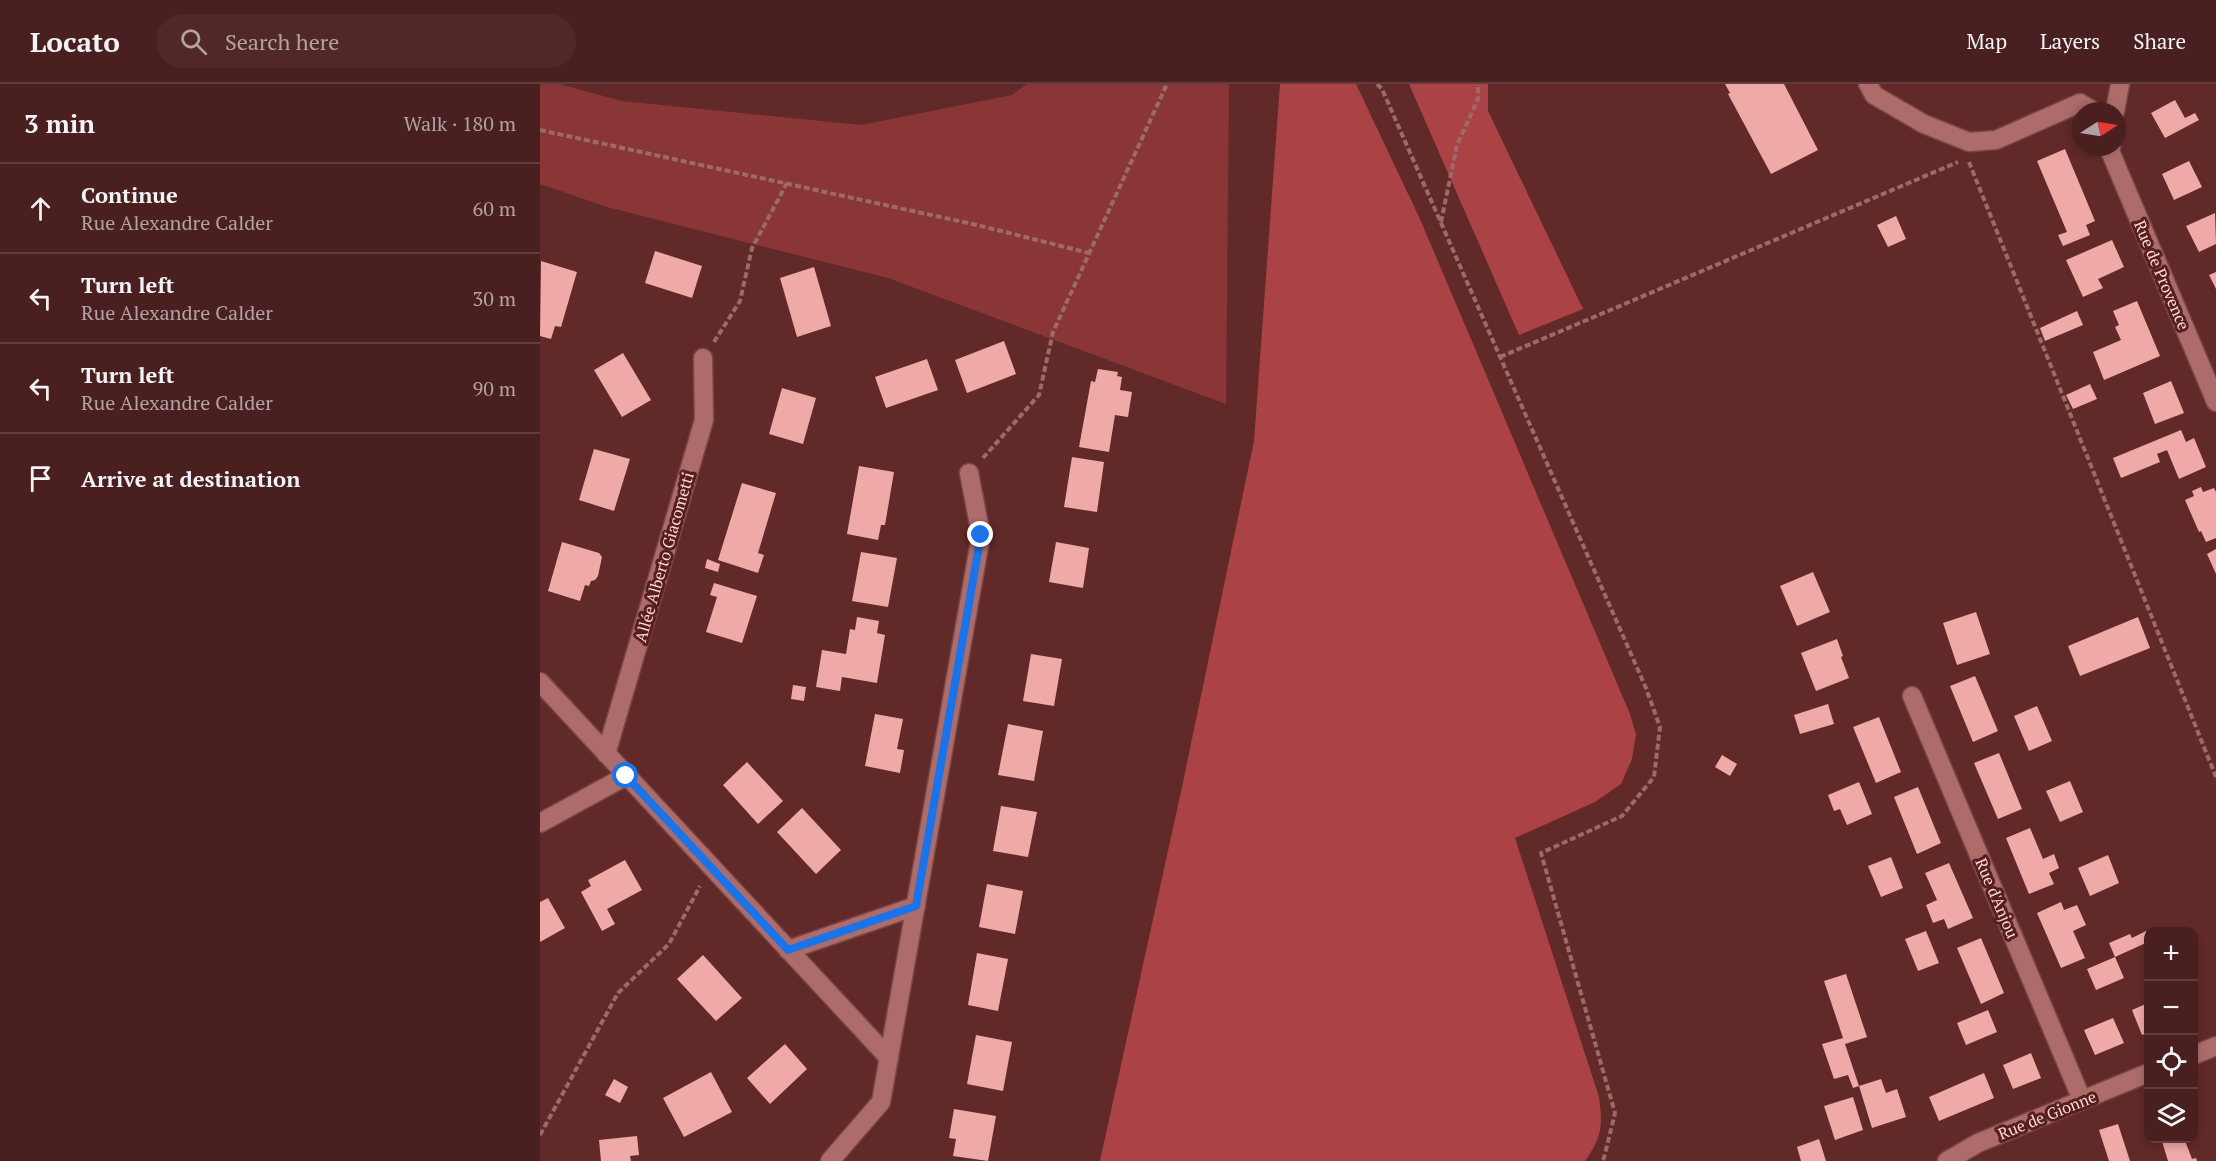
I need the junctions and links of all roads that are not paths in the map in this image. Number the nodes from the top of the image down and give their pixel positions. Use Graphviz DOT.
graph roads {
  1 [pos="1868,84"];
  2 [pos="2120,84"];
  3 [pos="2117,102"];
  4 [pos="2072,106"];
  5 [pos="2112,156"];
  6 [pos="703,358"];
  7 [pos="2216,402"];
  8 [pos="969,473"];
  9 [pos="540,682"];
  10 [pos="1912,696"];
  11 [pos="606,754"];
  12 [pos="626,776"];
  13 [pos="540,823"];
  14 [pos="916,906"];
  15 [pos="788,950"];
  16 [pos="2216,1046"];
  17 [pos="2198,1053"];
  18 [pos="889,1058"];
  19 [pos="2144,1075"];
  20 [pos="2082,1100"];
  21 [pos="830,1161"];
  22 [pos="1947,1161"];
  1 -- 4 [label="street"];
  2 -- 3 [label="street"];
  5 -- 7 [label="street, Rue de Provence"];
  6 -- 11 [label="street, Allée Alberto Giacometti"];
  8 -- 14 [label="street"];
  9 -- 11 [label="street"];
  10 -- 20 [label="street, Rue d'Anjou"];
  11 -- 12 [label="street"];
  12 -- 13 [label="street"];
  12 -- 15 [label="street"];
  14 -- 15 [label="street"];
  14 -- 18 [label="street"];
  15 -- 18 [label="street"];
  16 -- 17 [label="street"];
  18 -- 21 [label="street"];
  19 -- 20 [label="street, Rue de Gionne"];
  20 -- 22 [label="street, Rue de Gionne"];
}
